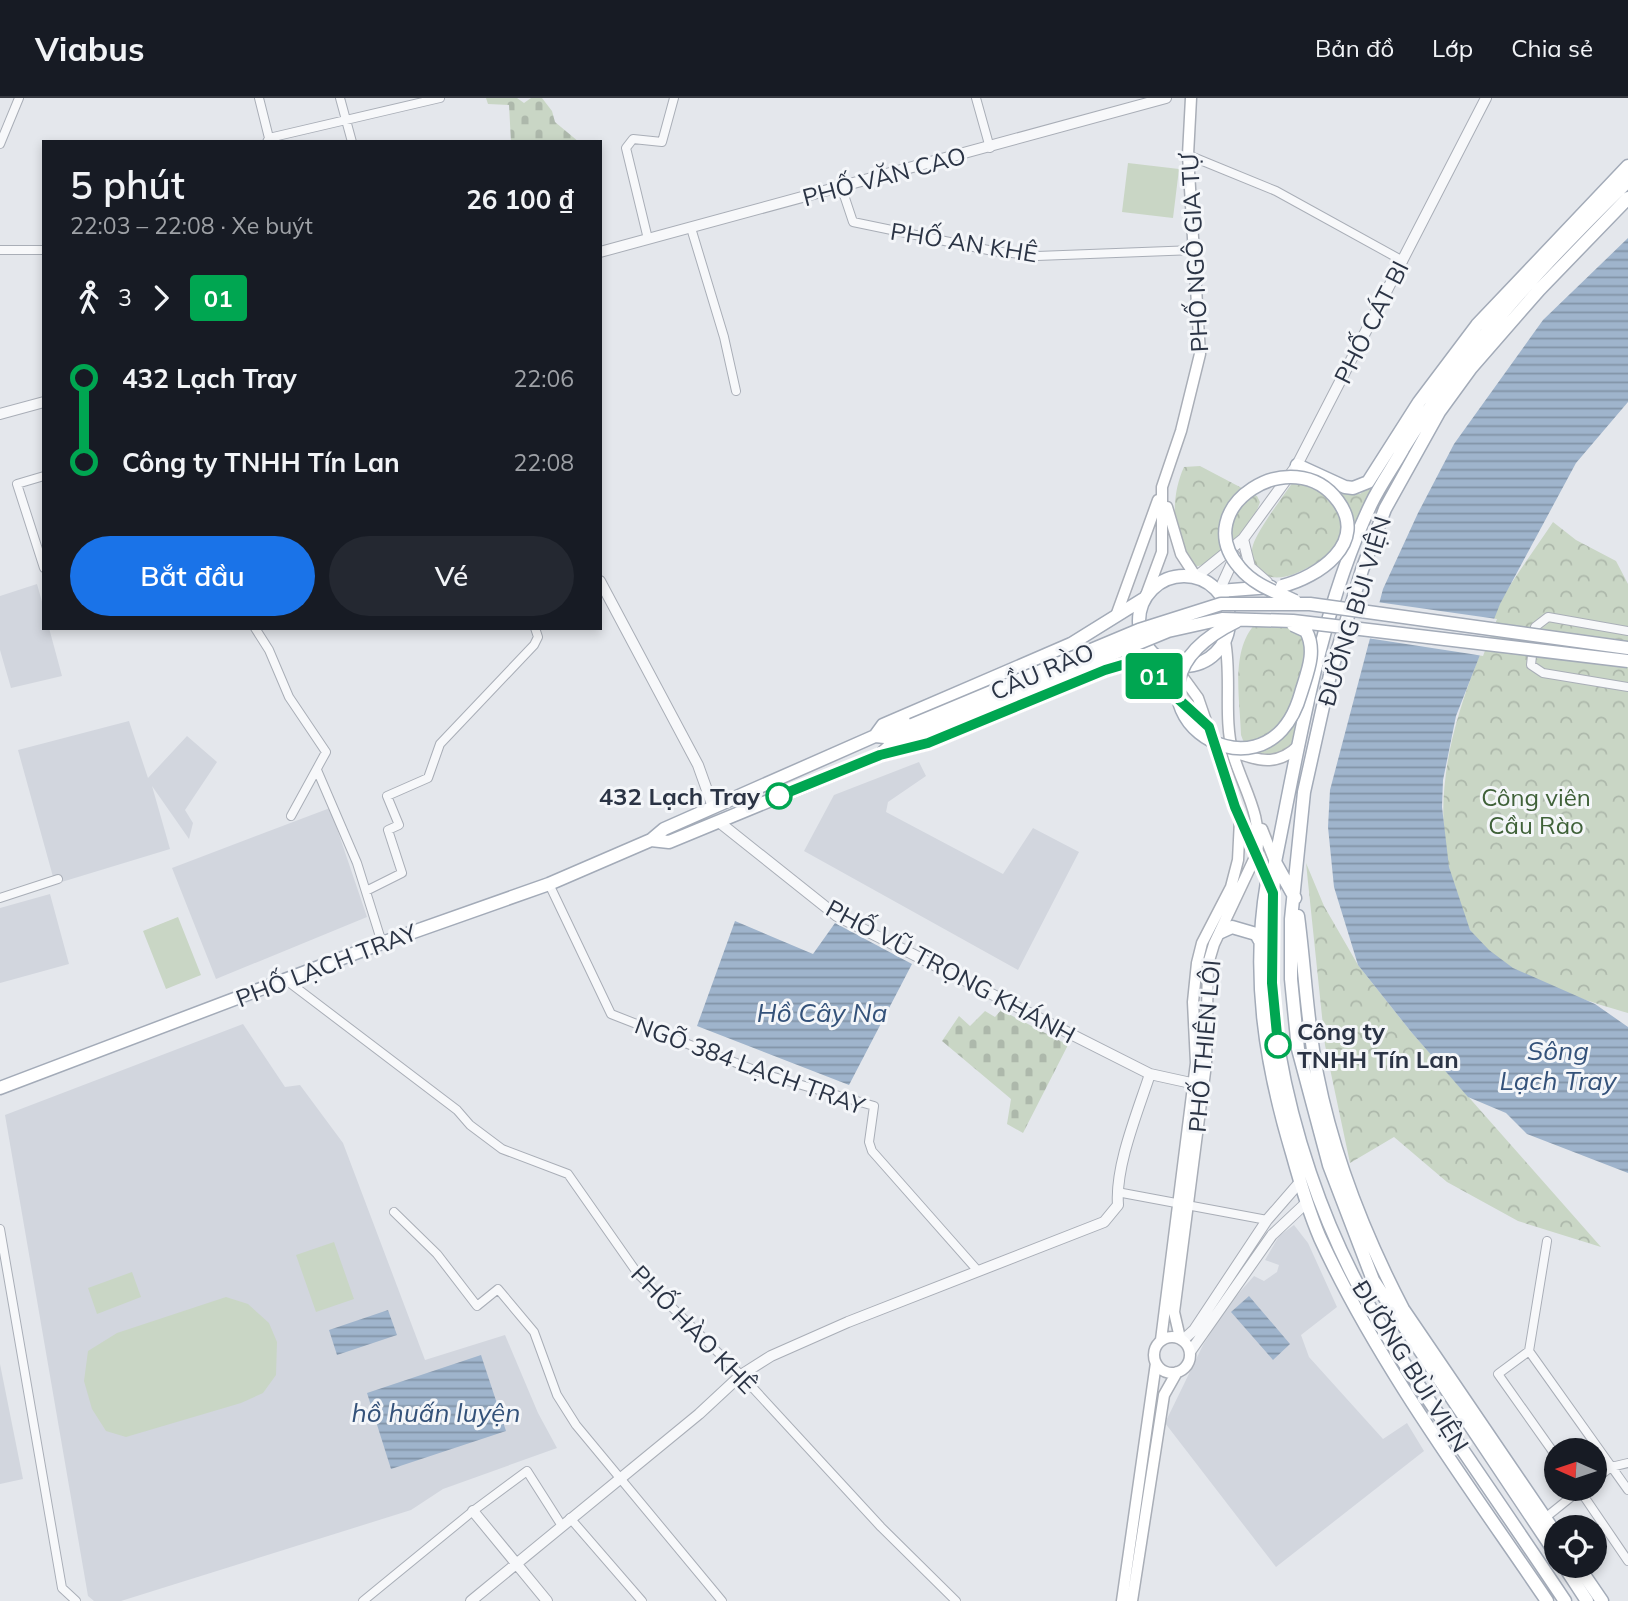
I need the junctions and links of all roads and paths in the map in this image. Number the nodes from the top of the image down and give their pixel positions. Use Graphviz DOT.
graph roads {
  1 [pos="19,98"];
  2 [pos="259,98"];
  3 [pos="340,98"];
  4 [pos="440,98"];
  5 [pos="674,98"];
  6 [pos="976,98"];
  7 [pos="1166,98"];
  8 [pos="1187,98"];
  9 [pos="1486,98"];
  10 [pos="346,120"];
  11 [pos="269,140"];
  12 [pos="351,140"];
  13 [pos="0,144"];
  14 [pos="990,148"];
  15 [pos="1188,155"];
  16 [pos="1628,166"];
  17 [pos="1628,181"];
  18 [pos="842,189"];
  19 [pos="1628,198"];
  20 [pos="691,228"];
  21 [pos="648,239"];
  22 [pos="0,250"];
  23 [pos="42,250"];
  24 [pos="1195,250"];
  25 [pos="602,251"];
  26 [pos="1403,261"];
  27 [pos="736,391"];
  28 [pos="42,403"];
  29 [pos="1424,405"];
  30 [pos="0,414"];
  31 [pos="1297,465"];
  32 [pos="42,477"];
  33 [pos="1162,487"];
  34 [pos="1243,539"];
  35 [pos="42,562"];
  36 [pos="1196,577"];
  37 [pos="602,585"];
  38 [pos="1278,586"];
  39 [pos="1219,591"];
  40 [pos="1144,598"];
  41 [pos="1302,604"];
  42 [pos="1116,616"];
  43 [pos="1240,620"];
  44 [pos="256,630"];
  45 [pos="536,630"];
  46 [pos="1092,631"];
  47 [pos="1628,631"];
  48 [pos="1226,639"];
  49 [pos="1628,648"];
  50 [pos="1628,661"];
  51 [pos="1170,664"];
  52 [pos="1141,665"];
  53 [pos="1105,670"];
  54 [pos="1628,687"];
  55 [pos="1209,727"];
  56 [pos="914,730"];
  57 [pos="875,736"];
  58 [pos="1299,745"];
  59 [pos="1232,751"];
  60 [pos="880,755"];
  61 [pos="317,770"];
  62 [pos="713,807"];
  63 [pos="291,816"];
  64 [pos="1240,820"];
  65 [pos="1259,821"];
  66 [pos="719,822"];
  67 [pos="651,840"];
  68 [pos="1257,853"];
  69 [pos="1275,862"];
  70 [pos="58,879"];
  71 [pos="1267,880"];
  72 [pos="549,884"];
  73 [pos="366,891"];
  74 [pos="1273,893"];
  75 [pos="1295,897"];
  76 [pos="0,898"];
  77 [pos="1221,932"];
  78 [pos="1260,941"];
  79 [pos="382,943"];
  80 [pos="286,981"];
  81 [pos="1150,1074"];
  82 [pos="1198,1085"];
  83 [pos="0,1088"];
  84 [pos="1300,1182"];
  85 [pos="1117,1192"];
  86 [pos="1306,1203"];
  87 [pos="1182,1206"];
  88 [pos="394,1212"];
  89 [pos="1360,1213"];
  90 [pos="1266,1220"];
  91 [pos="1349,1222"];
  92 [pos="0,1229"];
  93 [pos="1547,1241"];
  94 [pos="978,1270"];
  95 [pos="1170,1310"];
  96 [pos="1181,1339"];
  97 [pos="1161,1340"];
  98 [pos="1529,1351"];
  99 [pos="1190,1352"];
  100 [pos="1156,1363"];
  101 [pos="1427,1363"];
  102 [pos="1177,1372"];
  103 [pos="1411,1374"];
  104 [pos="741,1375"];
  105 [pos="1544,1440"];
  106 [pos="1628,1462"];
  107 [pos="1611,1467"];
  108 [pos="1607,1470"];
  109 [pos="622,1477"];
  110 [pos="1628,1490"];
  111 [pos="1565,1502"];
  112 [pos="1588,1502"];
  113 [pos="473,1511"];
  114 [pos="570,1518"];
  115 [pos="1541,1522"];
  116 [pos="1544,1524"];
  117 [pos="562,1526"];
  118 [pos="1544,1528"];
  119 [pos="1628,1561"];
  120 [pos="514,1563"];
  121 [pos="1572,1578"];
  122 [pos="1586,1578"];
  123 [pos="76,1601"];
  124 [pos="363,1601"];
  125 [pos="471,1601"];
  126 [pos="547,1601"];
  127 [pos="642,1601"];
  128 [pos="722,1601"];
  129 [pos="956,1601"];
  130 [pos="1122,1601"];
  131 [pos="1132,1601"];
  132 [pos="1547,1601"];
  133 [pos="1565,1601"];
  134 [pos="1587,1601"];
  135 [pos="1602,1601"];
  1 -- 13 [label="street"];
  2 -- 11 [label="street"];
  3 -- 10 [label="street"];
  4 -- 10 [label="street"];
  5 -- 21 [label="street"];
  6 -- 14 [label="street"];
  7 -- 14 [label="street, PHỐ VĂN CAO"];
  8 -- 15 [label="main road, PHỐ NGÔ GIA TỰ"];
  9 -- 26 [label="street, PHỐ CÁT BI"];
  10 -- 11 [label="street"];
  10 -- 12 [label="street"];
  14 -- 18 [label="street, PHỐ VĂN CAO"];
  15 -- 24 [label="main road, PHỐ NGÔ GIA TỰ"];
  15 -- 26 [label="street"];
  16 -- 29 [label="main road, ĐƯỜNG BÙI VIỆN"];
  17 -- 29 [label="main road, ĐƯỜNG BÙI VIỆN"];
  18 -- 20 [label="street, PHỐ VĂN CAO"];
  18 -- 24 [label="street, PHỐ AN KHÊ"];
  19 -- 75 [label="main road, ĐƯỜNG BÙI VIỆN"];
  20 -- 21 [label="street, PHỐ VĂN CAO"];
  20 -- 27 [label="street"];
  21 -- 25 [label="street, PHỐ VĂN CAO"];
  22 -- 23 [label="street"];
  24 -- 33 [label="main road, PHỐ NGÔ GIA TỰ"];
  26 -- 31 [label="street, PHỐ CÁT BI"];
  28 -- 30 [label="street"];
  29 -- 31 [label="main road, ĐƯỜNG BÙI VIỆN"];
  29 -- 58 [label="main road, ĐƯỜNG BÙI VIỆN"];
  31 -- 34 [label="street, PHỐ CÁT BI"];
  32 -- 35 [label="street"];
  33 -- 36 [label="main road"];
  33 -- 40 [label="main road, PHỐ NGÔ GIA TỰ"];
  33 -- 42 [label="main road"];
  34 -- 36 [label="street, PHỐ CÁT BI"];
  34 -- 38 [label="street"];
  34 -- 39 [label="street, PHỐ CÁT BI"];
  36 -- 39 [label="main road"];
  36 -- 40 [label="main road"];
  37 -- 62 [label="street"];
  38 -- 39 [label="main road"];
  38 -- 41 [label="main road, bridge"];
  39 -- 48 [label="main road"];
  40 -- 42 [label="main road, PHỐ LẠCH TRAY"];
  40 -- 51 [label="main road"];
  41 -- 49 [label="main road, CẦU RÀO, bridge"];
  41 -- 56 [label="main road, CẦU RÀO, bridge"];
  42 -- 46 [label="main road, PHỐ LẠCH TRAY"];
  43 -- 48 [label="main road, bridge"];
  43 -- 50 [label="main road, CẦU RÀO, bridge"];
  43 -- 56 [label="main road, CẦU RÀO, bridge"];
  44 -- 61 [label="street"];
  45 -- 73 [label="street"];
  46 -- 53 [label="main road"];
  46 -- 57 [label="main road, PHỐ LẠCH TRAY"];
  47 -- 54 [label="street"];
  48 -- 51 [label="main road"];
  48 -- 59 [label="main road, PHỐ THIÊN LÔI"];
  51 -- 52 [label="main road, PHỐ LẠCH TRAY"];
  51 -- 55 [label="main road, PHỐ THIÊN LÔI"];
  52 -- 53 [label="main road, PHỐ LẠCH TRAY"];
  52 -- 55 [label="main road"];
  53 -- 60 [label="main road, PHỐ LẠCH TRAY"];
  55 -- 64 [label="main road, PHỐ THIÊN LÔI"];
  56 -- 57 [label="main road, CẦU RÀO"];
  56 -- 60 [label="main road, CẦU RÀO"];
  57 -- 62 [label="main road, PHỐ LẠCH TRAY"];
  58 -- 59 [label="main road"];
  58 -- 69 [label="main road, ĐƯỜNG BÙI VIỆN"];
  59 -- 65 [label="main road, PHỐ THIÊN LÔI"];
  60 -- 66 [label="main road, PHỐ LẠCH TRAY"];
  61 -- 63 [label="street"];
  61 -- 73 [label="street"];
  62 -- 67 [label="main road, PHỐ LẠCH TRAY"];
  64 -- 68 [label="main road"];
  64 -- 82 [label="main road, PHỐ THIÊN LÔI"];
  65 -- 68 [label="main road, PHỐ THIÊN LÔI"];
  65 -- 69 [label="main road"];
  66 -- 67 [label="main road, PHỐ LẠCH TRAY"];
  66 -- 81 [label="street, PHỐ VŨ TRỌNG KHÁNH"];
  67 -- 72 [label="main road, PHỐ LẠCH TRAY"];
  68 -- 71 [label="main road"];
  68 -- 77 [label="main road, PHỐ THIÊN LÔI"];
  69 -- 71 [label="main road, ĐƯỜNG BÙI VIỆN"];
  69 -- 74 [label="main road, ĐƯỜNG BÙI VIỆN"];
  69 -- 75 [label="main road"];
  70 -- 76 [label="street"];
  71 -- 74 [label="main road"];
  71 -- 78 [label="main road, ĐƯỜNG BÙI VIỆN"];
  72 -- 79 [label="main road, PHỐ LẠCH TRAY"];
  72 -- 94 [label="street, NGÕ 384 LẠCH TRAY"];
  73 -- 79 [label="street"];
  74 -- 103 [label="main road, ĐƯỜNG BÙI VIỆN"];
  75 -- 89 [label="main road, ĐƯỜNG BÙI VIỆN"];
  75 -- 91 [label="main road, ĐƯỜNG BÙI VIỆN"];
  77 -- 78 [label="main road"];
  77 -- 82 [label="main road, PHỐ THIÊN LÔI"];
  78 -- 84 [label="main road, ĐƯỜNG BÙI VIỆN"];
  79 -- 80 [label="main road, PHỐ LẠCH TRAY"];
  80 -- 83 [label="main road, PHỐ LẠCH TRAY"];
  80 -- 104 [label="street, PHỐ HÀO KHÊ"];
  81 -- 82 [label="street, PHỐ VŨ TRỌNG KHÁNH"];
  81 -- 85 [label="street"];
  82 -- 87 [label="main road, PHỐ THIÊN LÔI"];
  84 -- 86 [label="main road, ĐƯỜNG BÙI VIỆN"];
  84 -- 90 [label="street"];
  85 -- 87 [label="street"];
  85 -- 94 [label="street"];
  86 -- 99 [label="street"];
  86 -- 132 [label="main road, ĐƯỜNG BÙI VIỆN"];
  87 -- 90 [label="street"];
  87 -- 95 [label="main road, PHỐ THIÊN LÔI"];
  88 -- 109 [label="street"];
  89 -- 91 [label="main road"];
  89 -- 115 [label="main road, ĐƯỜNG BÙI VIỆN"];
  90 -- 96 [label="street"];
  91 -- 101 [label="main road, ĐƯỜNG BÙI VIỆN"];
  92 -- 123 [label="street"];
  93 -- 98 [label="street"];
  94 -- 104 [label="street"];
  95 -- 96 [label="main road, PHỐ THIÊN LÔI"];
  95 -- 97 [label="main road, PHỐ THIÊN LÔI"];
  96 -- 97 [label="main road"];
  96 -- 99 [label="main road"];
  97 -- 100 [label="main road"];
  98 -- 105 [label="street"];
  98 -- 107 [label="street"];
  99 -- 102 [label="main road"];
  100 -- 102 [label="main road"];
  100 -- 130 [label="main road"];
  101 -- 103 [label="main road"];
  101 -- 115 [label="main road, ĐƯỜNG BÙI VIỆN"];
  102 -- 131 [label="main road"];
  103 -- 133 [label="main road, ĐƯỜNG BÙI VIỆN"];
  104 -- 109 [label="street"];
  104 -- 129 [label="street, PHỐ HÀO KHÊ"];
  106 -- 107 [label="street"];
  107 -- 108 [label="street"];
  107 -- 110 [label="street"];
  109 -- 114 [label="street"];
  109 -- 128 [label="street"];
  111 -- 115 [label="street"];
  112 -- 119 [label="street"];
  113 -- 117 [label="street"];
  113 -- 120 [label="street"];
  113 -- 124 [label="street"];
  114 -- 117 [label="street"];
  114 -- 127 [label="street"];
  115 -- 116 [label="main road, ĐƯỜNG BÙI VIỆN"];
  115 -- 118 [label="main road, ĐƯỜNG BÙI VIỆN"];
  117 -- 120 [label="street"];
  120 -- 125 [label="street"];
  120 -- 126 [label="street"];
  121 -- 134 [label="main road"];
  122 -- 135 [label="main road"];
}
